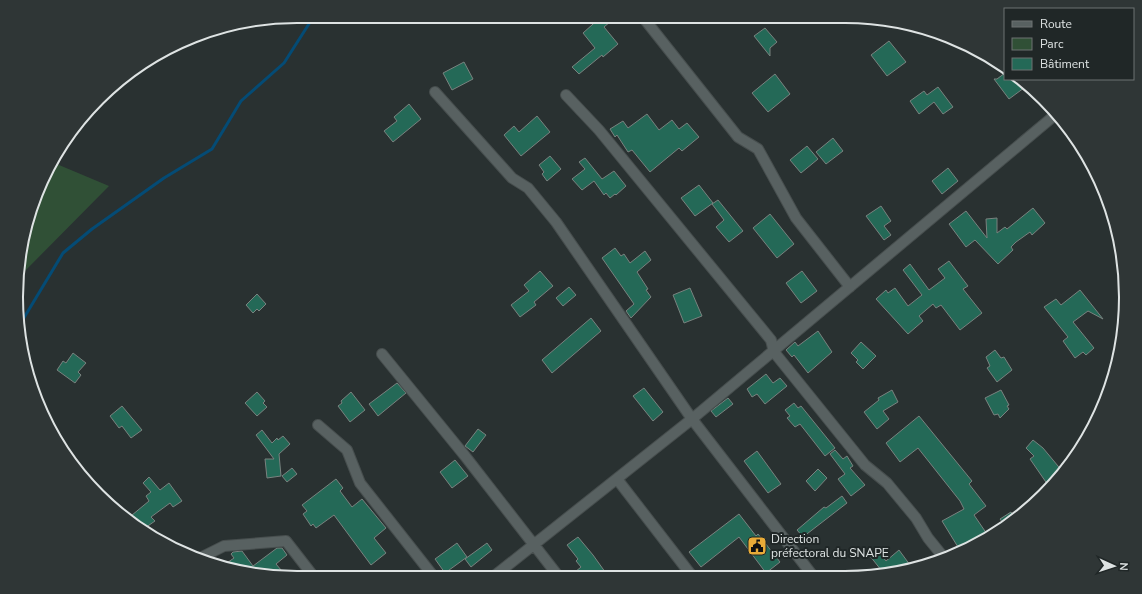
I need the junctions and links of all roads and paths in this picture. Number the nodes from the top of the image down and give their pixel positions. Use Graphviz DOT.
graph roads {
  1 [pos="648,23"];
  2 [pos="435,92"];
  3 [pos="566,95"];
  4 [pos="1052,117"];
  5 [pos="850,288"];
  6 [pos="774,352"];
  7 [pos="382,354"];
  8 [pos="692,419"];
  9 [pos="318,425"];
  10 [pos="617,479"];
  11 [pos="535,545"];
  12 [pos="940,553"];
  13 [pos="206,555"];
  14 [pos="309,571"];
  15 [pos="429,571"];
  16 [pos="501,571"];
  17 [pos="554,571"];
  18 [pos="688,571"];
  19 [pos="809,571"];
  1 -- 5 [label="street"];
  2 -- 8 [label="street"];
  3 -- 6 [label="street"];
  4 -- 5 [label="street"];
  5 -- 6 [label="street"];
  6 -- 8 [label="street"];
  6 -- 12 [label="street"];
  7 -- 11 [label="street"];
  8 -- 10 [label="street"];
  8 -- 19 [label="street"];
  9 -- 15 [label="street"];
  10 -- 11 [label="street"];
  10 -- 18 [label="street"];
  11 -- 16 [label="street"];
  11 -- 17 [label="street"];
  13 -- 14 [label="street"];
}
